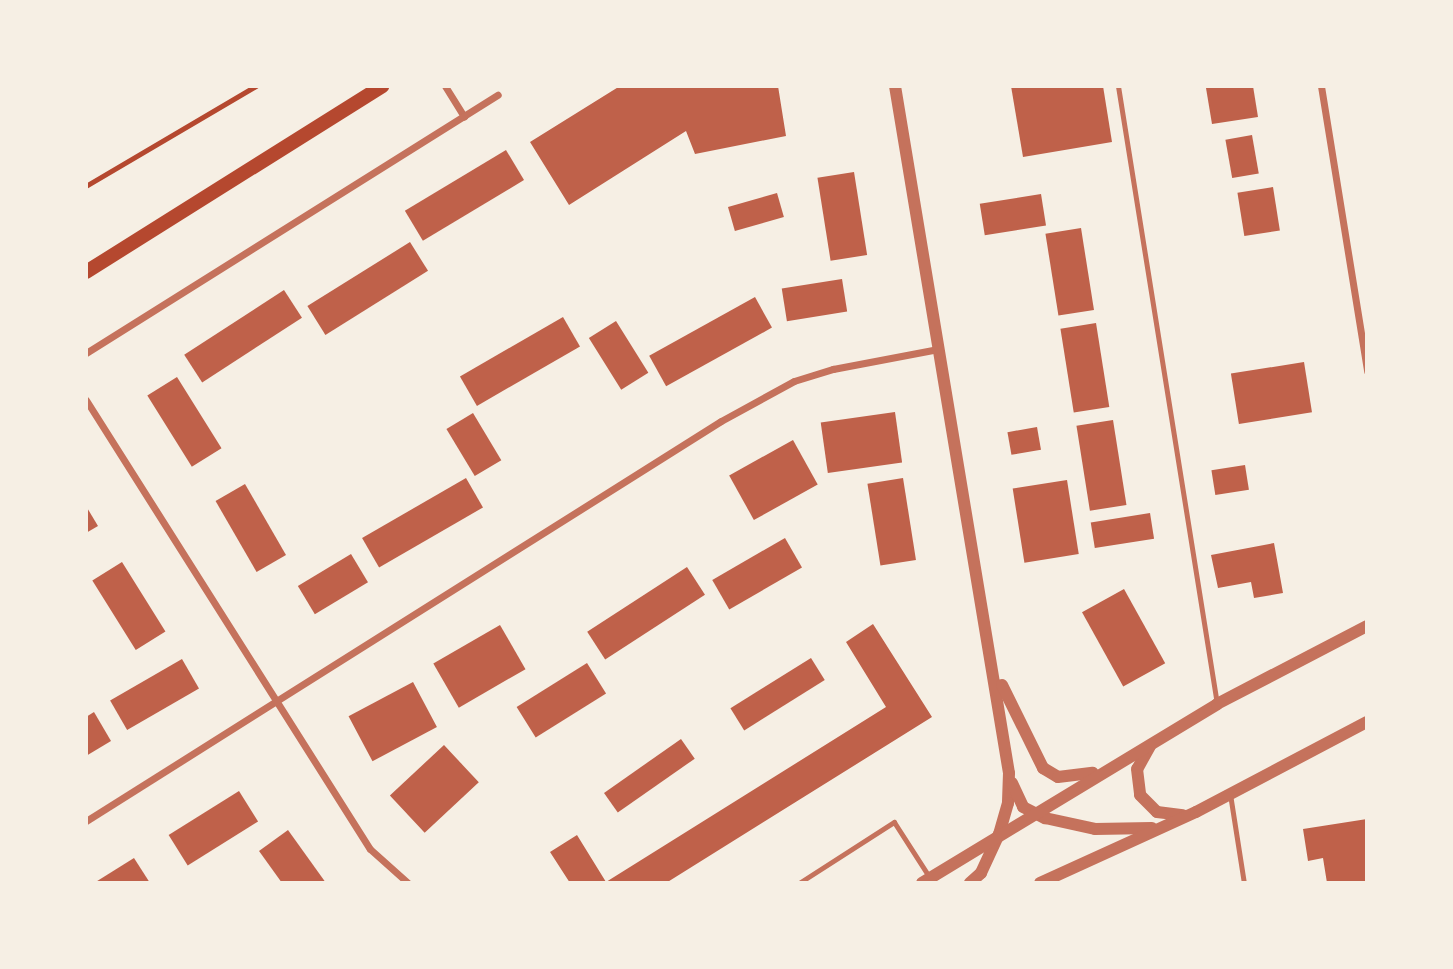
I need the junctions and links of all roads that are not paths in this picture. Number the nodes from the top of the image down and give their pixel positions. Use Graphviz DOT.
graph roads {
  1 [pos="383,86"];
  2 [pos="445,86"];
  3 [pos="895,86"];
  4 [pos="1118,86"];
  5 [pos="1321,86"];
  6 [pos="498,95"];
  7 [pos="464,116"];
  8 [pos="86,272"];
  9 [pos="938,349"];
  10 [pos="86,353"];
  11 [pos="1367,371"];
  12 [pos="86,400"];
  13 [pos="1367,626"];
  14 [pos="991,652"];
  15 [pos="276,702"];
  16 [pos="1217,704"];
  17 [pos="1367,722"];
  18 [pos="1152,743"];
  19 [pos="1110,768"];
  20 [pos="1009,773"];
  21 [pos="1230,794"];
  22 [pos="1196,812"];
  23 [pos="1032,814"];
  24 [pos="86,821"];
  25 [pos="1168,824"];
  26 [pos="999,834"];
  27 [pos="926,881"];
  28 [pos="408,883"];
  29 [pos="799,883"];
  30 [pos="970,883"];
  31 [pos="1040,883"];
  32 [pos="1244,883"];
  1 -- 8 [label="main road"];
  2 -- 7 [label="street"];
  3 -- 9 [label="street"];
  4 -- 16 [label="lane"];
  5 -- 11 [label="street"];
  6 -- 7 [label="street"];
  7 -- 10 [label="street"];
  9 -- 14 [label="street"];
  9 -- 15 [label="street"];
  12 -- 15 [label="street"];
  13 -- 16 [label="street"];
  14 -- 19 [label="street"];
  14 -- 20 [label="street"];
  15 -- 24 [label="street"];
  15 -- 28 [label="street"];
  16 -- 18 [label="street"];
  17 -- 21 [label="street"];
  18 -- 19 [label="street"];
  18 -- 22 [label="street"];
  19 -- 23 [label="street"];
  20 -- 23 [label="street"];
  20 -- 26 [label="street"];
  21 -- 22 [label="street"];
  21 -- 32 [label="lane"];
  22 -- 25 [label="street"];
  23 -- 25 [label="street"];
  23 -- 26 [label="street"];
  25 -- 31 [label="street"];
  26 -- 27 [label="street"];
  26 -- 30 [label="street"];
  27 -- 29 [label="lane"];
}
